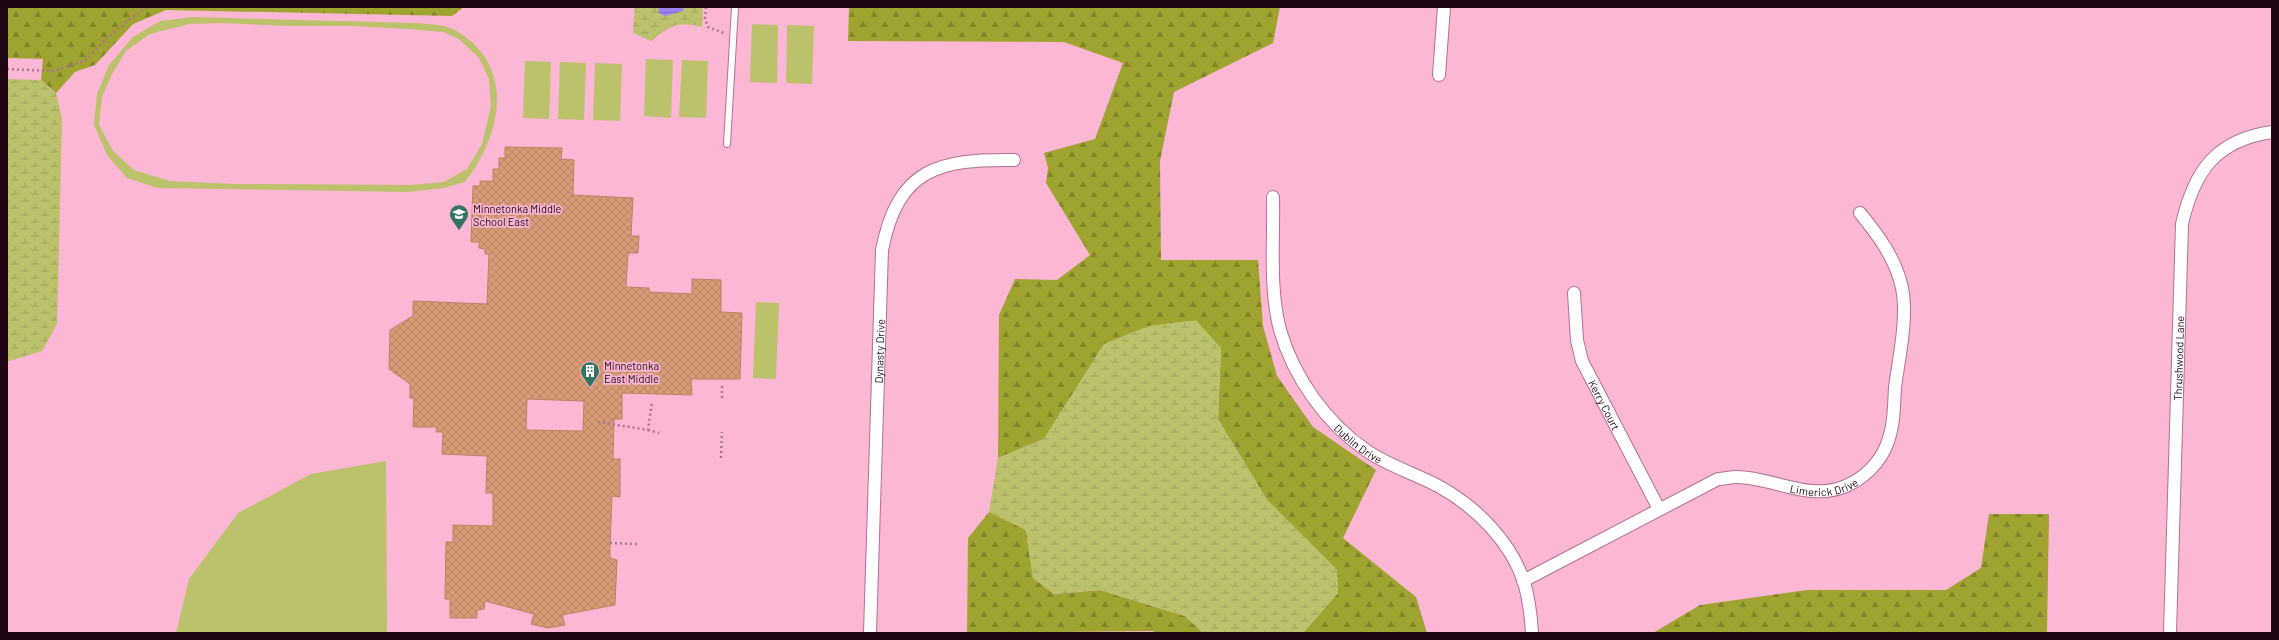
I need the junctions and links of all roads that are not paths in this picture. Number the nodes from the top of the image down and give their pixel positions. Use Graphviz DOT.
graph roads {
  1 [pos="735,7"];
  2 [pos="1444,7"];
  3 [pos="1439,75"];
  4 [pos="2272,132"];
  5 [pos="727,144"];
  6 [pos="1014,160"];
  7 [pos="1273,197"];
  8 [pos="1860,212"];
  9 [pos="1574,294"];
  10 [pos="1659,509"];
  11 [pos="1523,581"];
  12 [pos="870,633"];
  13 [pos="1532,633"];
  14 [pos="2170,633"];
  1 -- 5 [label="lane"];
  2 -- 3 [label="street"];
  4 -- 14 [label="street, Thrushwood Lane"];
  6 -- 12 [label="street, Dynasty Drive"];
  7 -- 11 [label="street, Dublin Drive"];
  8 -- 10 [label="street, Limerick Drive"];
  9 -- 10 [label="street, Kerry Court"];
  10 -- 11 [label="street, Limerick Drive"];
  11 -- 13 [label="street, Dublin Drive"];
}
